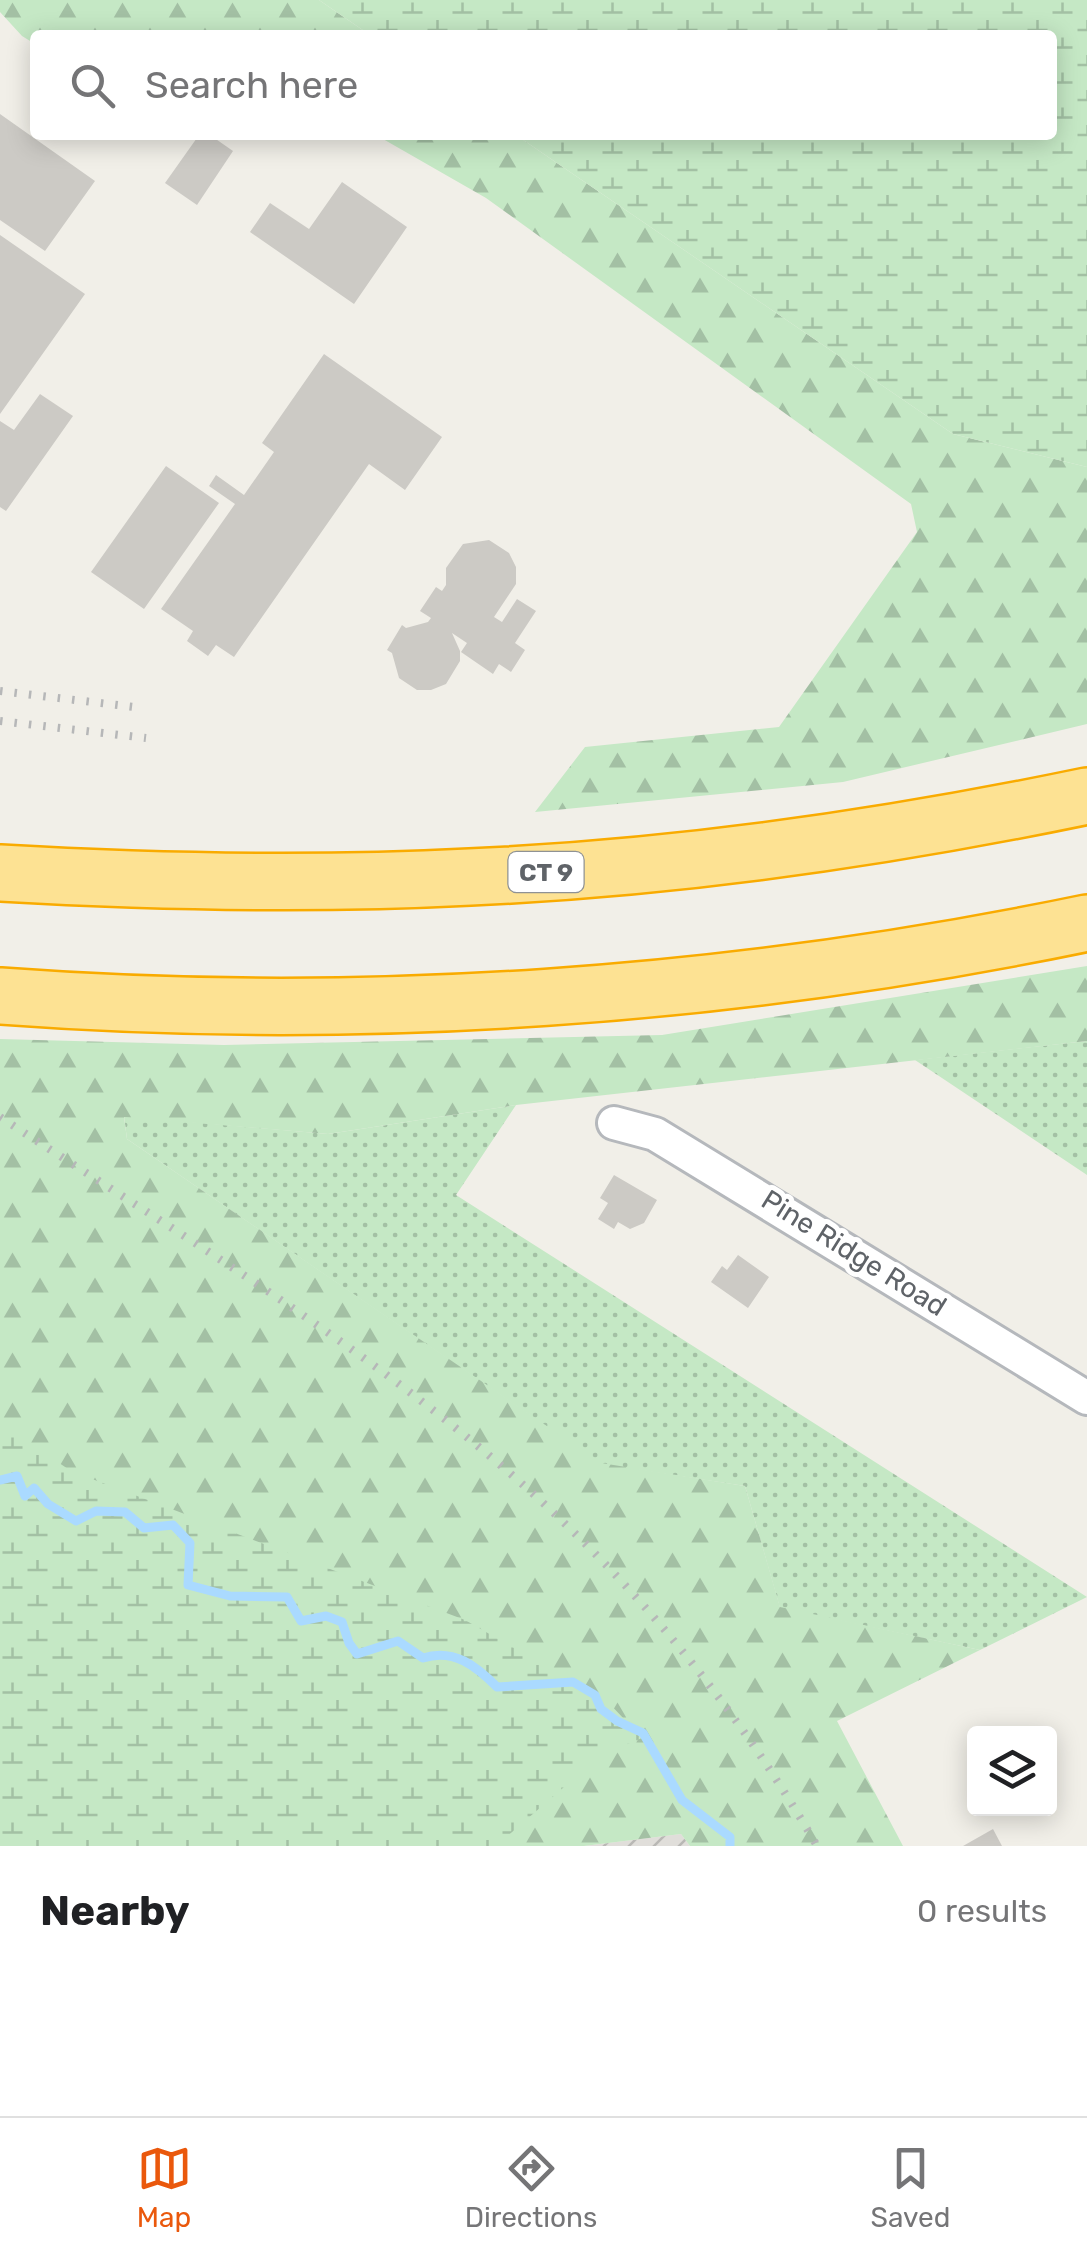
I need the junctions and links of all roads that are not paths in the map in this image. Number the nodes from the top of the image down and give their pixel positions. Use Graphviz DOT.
graph roads {
  1 [pos="1087,796"];
  2 [pos="0,874"];
  3 [pos="1087,923"];
  4 [pos="0,996"];
  5 [pos="614,1123"];
  6 [pos="1087,1398"];
  1 -- 2 [label="highway, CT 9"];
  3 -- 4 [label="highway"];
  5 -- 6 [label="street, Pine Ridge Road"];
}
